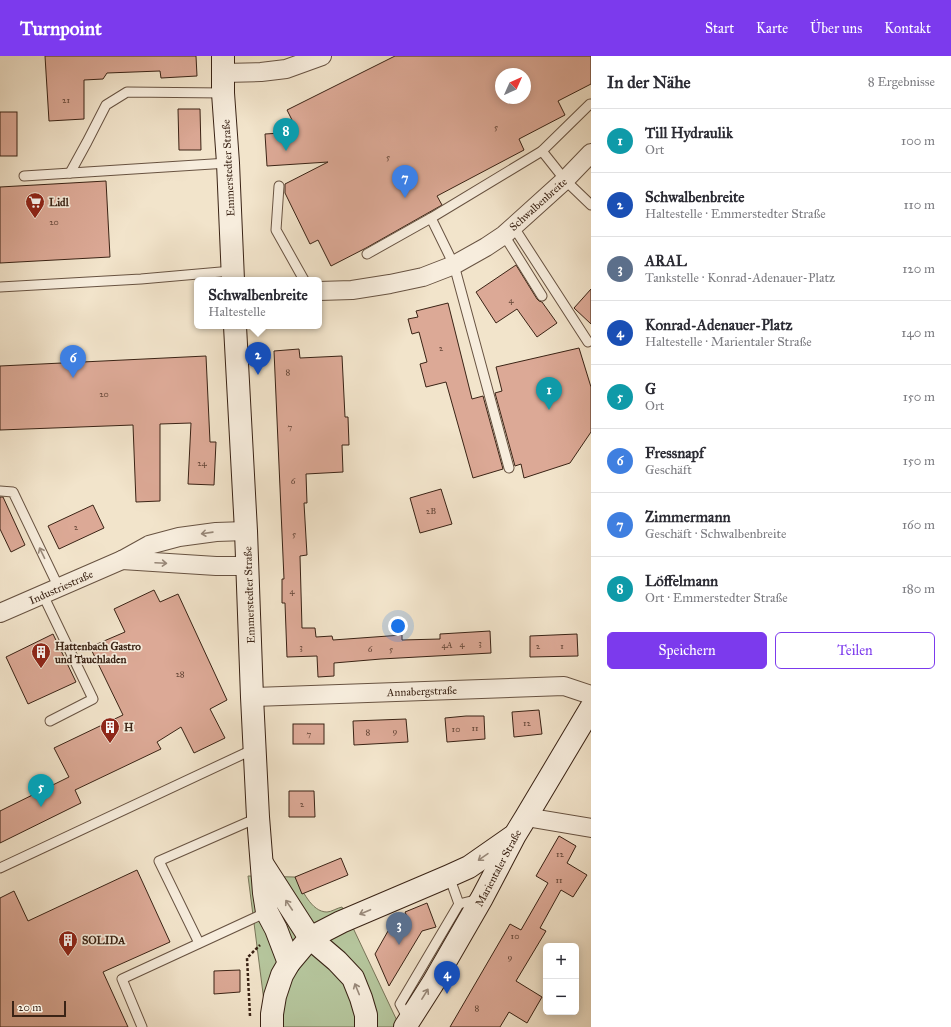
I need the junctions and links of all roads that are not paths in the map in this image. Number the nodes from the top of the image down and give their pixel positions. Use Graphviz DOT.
graph roads {
  1 [pos="322,56"];
  2 [pos="223,74"];
  3 [pos="590,104"];
  4 [pos="542,151"];
  5 [pos="591,153"];
  6 [pos="228,163"];
  7 [pos="70,174"];
  8 [pos="24,176"];
  9 [pos="565,180"];
  10 [pos="279,186"];
  11 [pos="591,205"];
  12 [pos="431,218"];
  13 [pos="509,231"];
  14 [pos="367,254"];
  15 [pos="454,265"];
  16 [pos="232,276"];
  17 [pos="194,277"];
  18 [pos="202,277"];
  19 [pos="302,277"];
  20 [pos="0,287"];
  21 [pos="322,291"];
  22 [pos="542,296"];
  23 [pos="235,329"];
  24 [pos="588,342"];
  25 [pos="509,468"];
  26 [pos="0,491"];
  27 [pos="246,531"];
  28 [pos="122,560"];
  29 [pos="248,566"];
  30 [pos="60,588"];
  31 [pos="43,595"];
  32 [pos="0,613"];
  33 [pos="591,695"];
  34 [pos="252,697"];
  35 [pos="591,708"];
  36 [pos="50,721"];
  37 [pos="256,748"];
  38 [pos="258,817"];
  39 [pos="526,817"];
  40 [pos="591,828"];
  41 [pos="515,835"];
  42 [pos="262,864"];
  43 [pos="0,868"];
  44 [pos="449,876"];
  45 [pos="482,898"];
  46 [pos="459,904"];
  47 [pos="272,920"];
  48 [pos="310,938"];
  49 [pos="199,943"];
  50 [pos="289,963"];
  51 [pos="407,1024"];
  52 [pos="142,1027"];
  53 [pos="272,1027"];
  54 [pos="366,1027"];
  1 -- 2 [label="street"];
  2 -- 6 [label="main road, Emmerstedter Straße"];
  2 -- 7 [label="lane"];
  3 -- 4 [label="lane"];
  4 -- 9 [label="lane"];
  4 -- 12 [label="lane"];
  5 -- 9 [label="street, Schwalbenbreite"];
  6 -- 7 [label="lane"];
  6 -- 16 [label="main road, Emmerstedter Straße"];
  7 -- 8 [label="lane"];
  9 -- 11 [label="lane"];
  9 -- 13 [label="street, Schwalbenbreite"];
  10 -- 19 [label="lane"];
  12 -- 14 [label="lane"];
  12 -- 15 [label="lane"];
  13 -- 15 [label="street, Schwalbenbreite"];
  13 -- 22 [label="lane"];
  13 -- 24 [label="lane"];
  15 -- 21 [label="street, Schwalbenbreite"];
  15 -- 25 [label="lane"];
  16 -- 18 [label="lane"];
  17 -- 20 [label="lane"];
  23 -- 27 [label="main road, Emmerstedter Straße"];
  30 -- 26 [label="lane, one-way"];
  27 -- 28 [label="street, Industriestraße, one-way"];
  27 -- 29 [label="main road, Emmerstedter Straße"];
  28 -- 29 [label="street, Industriestraße, one-way"];
  28 -- 30 [label="street, Industriestraße"];
  29 -- 34 [label="main road, Emmerstedter Straße"];
  30 -- 31 [label="street, Industriestraße"];
  31 -- 32 [label="street, Industriestraße"];
  31 -- 36 [label="lane"];
  33 -- 34 [label="street, Annabergstraße"];
  34 -- 37 [label="main road, Emmerstedter Straße"];
  35 -- 39 [label="main road, Marientaler Straße"];
  37 -- 38 [label="main road, Emmerstedter Straße"];
  37 -- 43 [label="lane"];
  38 -- 42 [label="main road, Emmerstedter Straße"];
  38 -- 49 [label="lane"];
  39 -- 40 [label="street"];
  39 -- 41 [label="main road, Marientaler Straße"];
  41 -- 44 [label="main road, one-way"];
  41 -- 45 [label="main road, Marientaler Straße"];
  42 -- 47 [label="main road, Emmerstedter Straße"];
  48 -- 42 [label="main road, Emmerstedter Straße, one-way"];
  44 -- 46 [label="lane"];
  44 -- 48 [label="main road, one-way"];
  45 -- 46 [label="lane"];
  51 -- 45 [label="main road, Marientaler Straße, one-way"];
  46 -- 51 [label="lane"];
  47 -- 49 [label="lane"];
  47 -- 50 [label="main road, Emmerstedter Straße"];
  48 -- 50 [label="main road"];
  54 -- 48 [label="main road, Emmerstedter Straße, one-way"];
  49 -- 52 [label="lane"];
  50 -- 53 [label="main road"];
}
